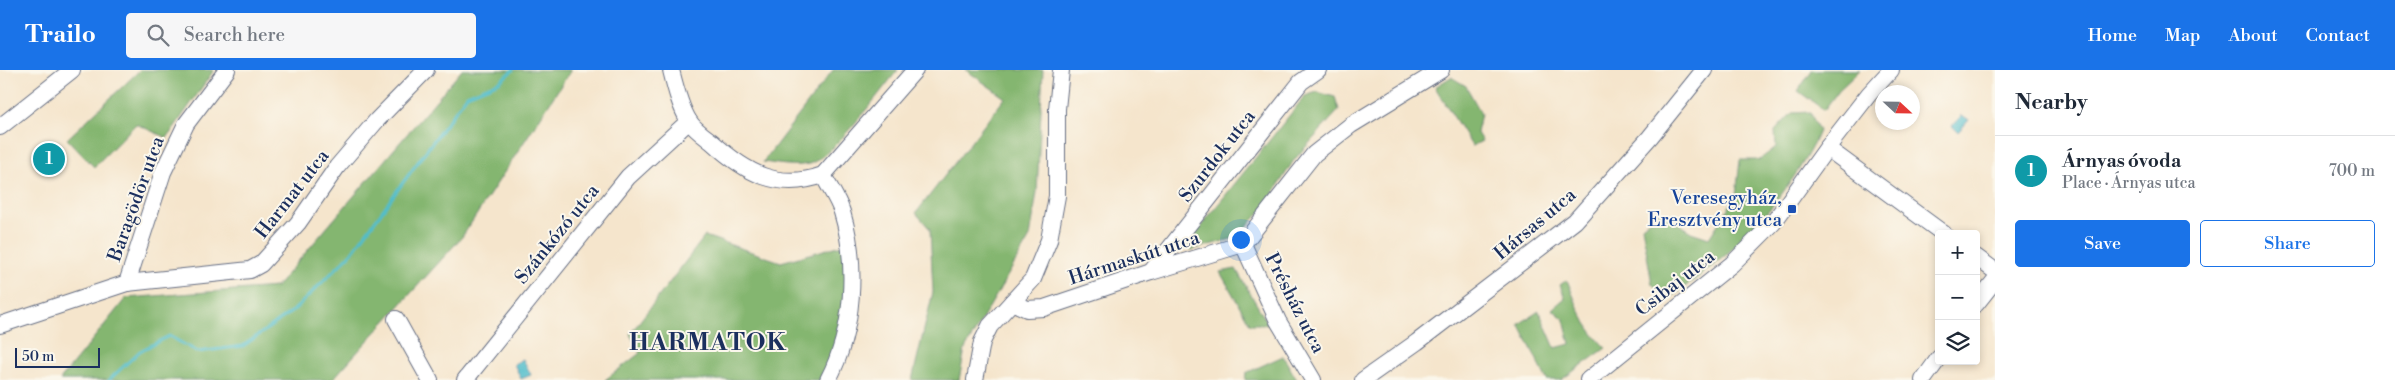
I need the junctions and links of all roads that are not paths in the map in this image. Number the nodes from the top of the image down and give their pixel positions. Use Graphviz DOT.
graph roads {
  1 [pos="72,70"];
  2 [pos="228,70"];
  3 [pos="426,70"];
  4 [pos="671,70"];
  5 [pos="915,70"];
  6 [pos="1061,70"];
  7 [pos="1318,70"];
  8 [pos="1441,70"];
  9 [pos="1891,70"];
  10 [pos="1700,71"];
  11 [pos="689,121"];
  12 [pos="0,127"];
  13 [pos="1827,148"];
  14 [pos="823,175"];
  15 [pos="1939,230"];
  16 [pos="1243,244"];
  17 [pos="1980,260"];
  18 [pos="1995,271"];
  19 [pos="1151,272"];
  20 [pos="1995,280"];
  21 [pos="127,283"];
  22 [pos="1980,299"];
  23 [pos="1012,302"];
  24 [pos="396,319"];
  25 [pos="0,325"];
  26 [pos="1935,364"];
  27 [pos="430,380"];
  28 [pos="465,380"];
  29 [pos="828,380"];
  30 [pos="974,380"];
  31 [pos="1313,380"];
  32 [pos="1363,380"];
  33 [pos="1588,380"];
  34 [pos="1923,380"];
  1 -- 12 [label="street"];
  2 -- 21 [label="street, Baragödör utca"];
  3 -- 21 [label="street, Harmat utca"];
  4 -- 11 [label="street"];
  5 -- 14 [label="street"];
  6 -- 23 [label="street"];
  7 -- 19 [label="street, Szurdok utca"];
  8 -- 16 [label="street"];
  9 -- 13 [label="street, Csibaj utca"];
  10 -- 32 [label="street, Hársas utca"];
  11 -- 14 [label="street"];
  11 -- 28 [label="street, Szánkózó utca"];
  13 -- 15 [label="street"];
  13 -- 33 [label="street, Csibaj utca"];
  14 -- 29 [label="street"];
  16 -- 19 [label="street, Hármaskút utca"];
  16 -- 31 [label="street, Présház utca"];
  17 -- 18 [label="street"];
  19 -- 23 [label="street, Hármaskút utca"];
  20 -- 22 [label="street"];
  21 -- 25 [label="street, Baragödör utca"];
  23 -- 30 [label="street"];
  24 -- 27 [label="street"];
  26 -- 34 [label="street"];
}
